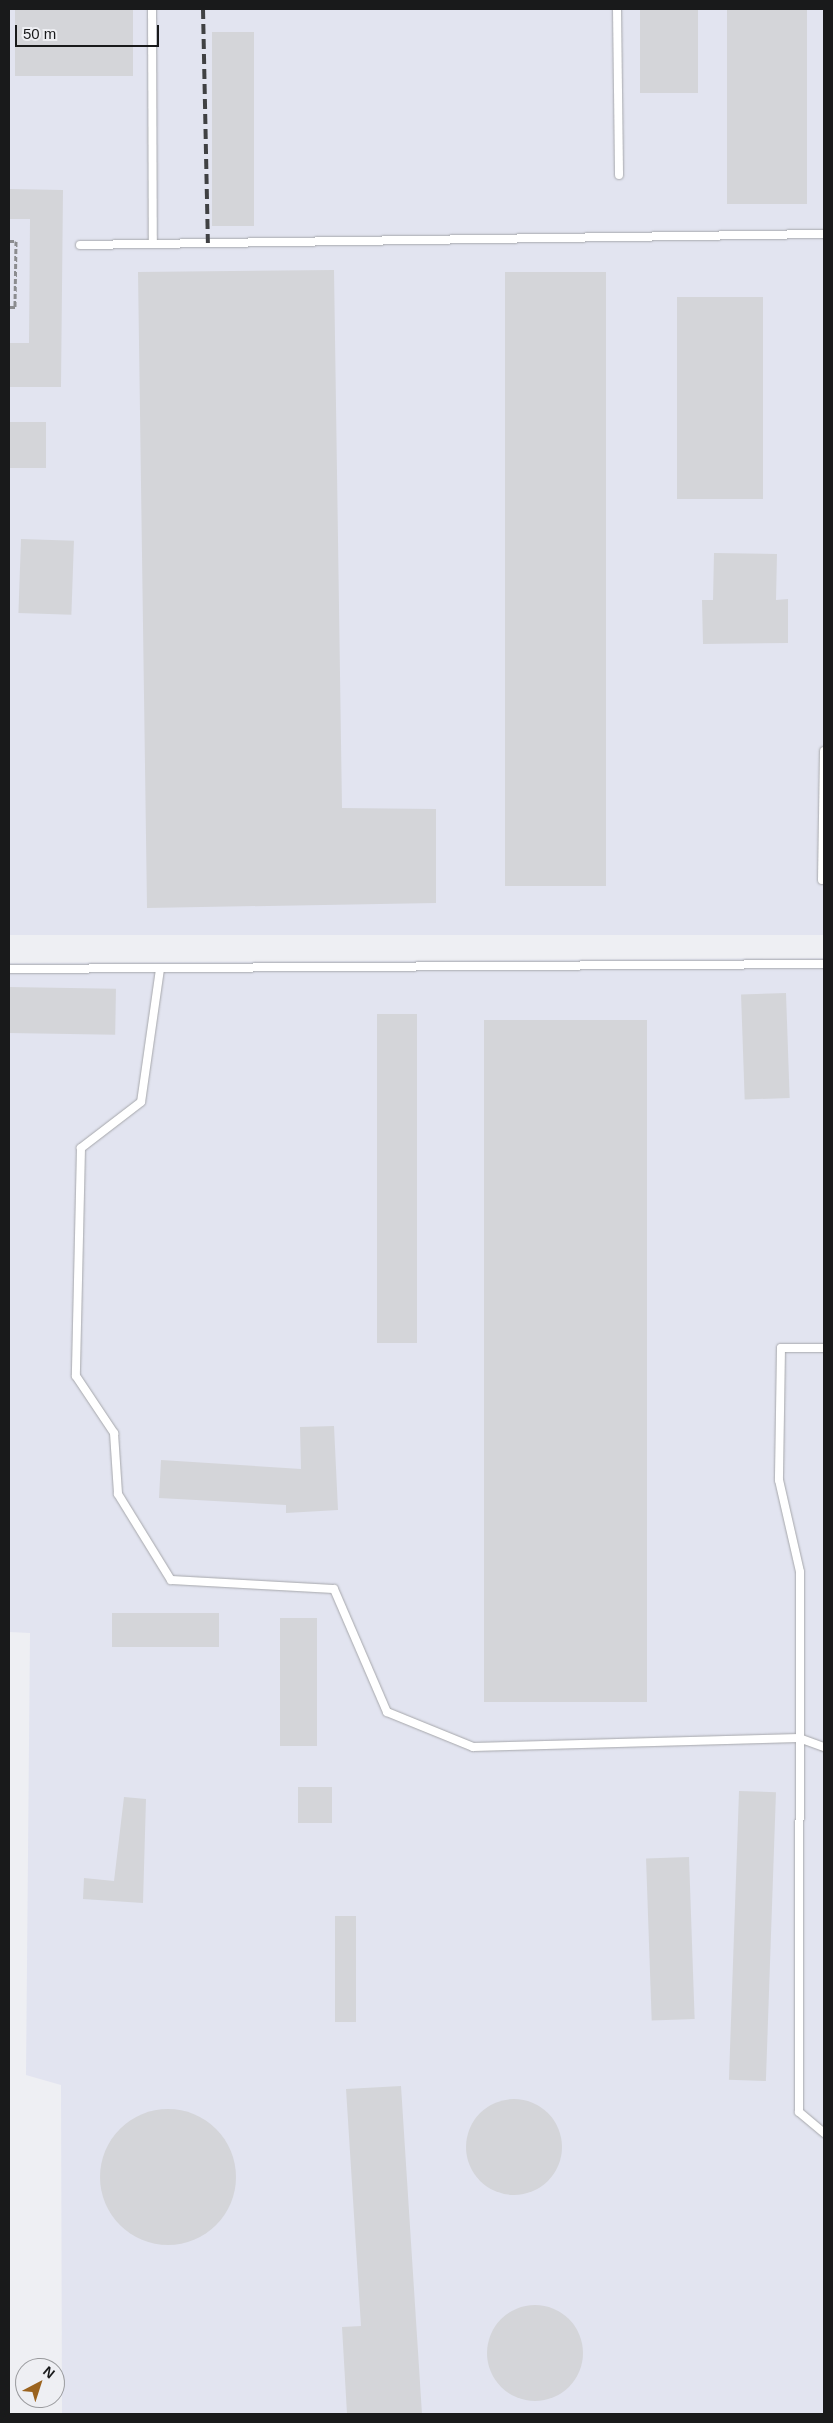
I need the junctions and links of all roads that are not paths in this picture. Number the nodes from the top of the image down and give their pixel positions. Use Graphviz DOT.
graph roads {
  1 [pos="152,9"];
  2 [pos="618,9"];
  3 [pos="619,175"];
  4 [pos="824,234"];
  5 [pos="153,244"];
  6 [pos="80,245"];
  7 [pos="824,751"];
  8 [pos="822,880"];
  9 [pos="824,964"];
  10 [pos="9,969"];
  11 [pos="160,969"];
  12 [pos="824,1348"];
  13 [pos="799,1738"];
  14 [pos="824,1747"];
  15 [pos="824,2133"];
  1 -- 5 [label="lane"];
  2 -- 3 [label="lane"];
  4 -- 5 [label="lane"];
  5 -- 6 [label="lane"];
  7 -- 8 [label="lane"];
  9 -- 11 [label="lane"];
  10 -- 11 [label="lane"];
  11 -- 13 [label="lane"];
  12 -- 13 [label="lane"];
  13 -- 14 [label="lane"];
  13 -- 15 [label="lane"];
}
